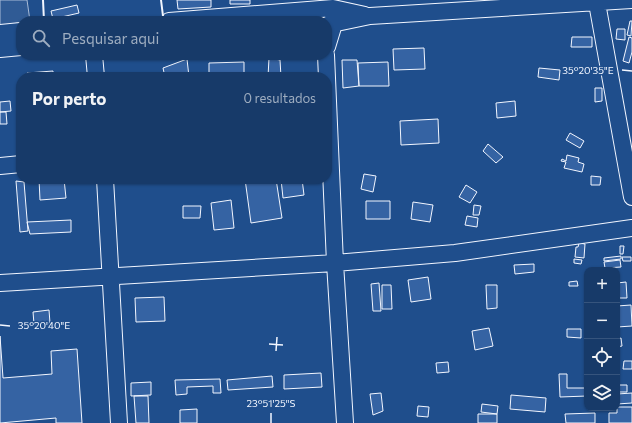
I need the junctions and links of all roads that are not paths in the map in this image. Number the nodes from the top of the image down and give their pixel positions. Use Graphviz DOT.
graph roads {
  1 [pos="632,0"];
  2 [pos="589,2"];
  3 [pos="332,4"];
  4 [pos="315,10"];
  5 [pos="235,16"];
  6 [pos="331,16"];
  7 [pos="370,16"];
  8 [pos="332,25"];
  9 [pos="16,31"];
  10 [pos="0,33"];
  11 [pos="16,47"];
  12 [pos="0,49"];
  13 [pos="94,60"];
  14 [pos="326,60"];
  15 [pos="96,72"];
  16 [pos="327,72"];
  17 [pos="16,164"];
  18 [pos="0,166"];
  19 [pos="105,184"];
  20 [pos="332,184"];
  21 [pos="632,195"];
  22 [pos="632,228"];
  23 [pos="335,264"];
  24 [pos="110,278"];
  25 [pos="0,283"];
  26 [pos="119,423"];
  27 [pos="345,423"];
  1 -- 2 [label="street"];
  2 -- 7 [label="street"];
  2 -- 21 [label="street"];
  3 -- 4 [label="street"];
  3 -- 6 [label="street"];
  3 -- 7 [label="street"];
  4 -- 5 [label="street"];
  7 -- 8 [label="street"];
  9 -- 10 [label="street"];
  11 -- 12 [label="street"];
  13 -- 15 [label="street"];
  14 -- 16 [label="street"];
  17 -- 18 [label="street"];
  19 -- 24 [label="street"];
  20 -- 23 [label="street"];
  22 -- 23 [label="street"];
  23 -- 24 [label="street"];
  23 -- 27 [label="street"];
  24 -- 25 [label="street"];
  24 -- 26 [label="street"];
}
